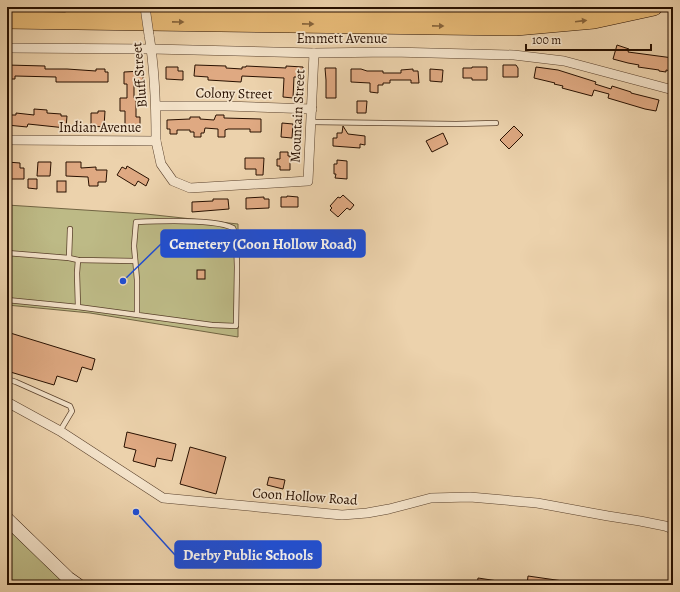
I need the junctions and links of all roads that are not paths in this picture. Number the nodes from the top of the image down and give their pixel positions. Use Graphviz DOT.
graph roads {
  1 [pos="72,7"];
  2 [pos="145,7"];
  3 [pos="586,7"];
  4 [pos="654,7"];
  5 [pos="174,8"];
  6 [pos="7,20"];
  7 [pos="111,21"];
  8 [pos="7,28"];
  9 [pos="7,48"];
  10 [pos="152,49"];
  11 [pos="314,53"];
  12 [pos="673,90"];
  13 [pos="156,106"];
  14 [pos="312,109"];
  15 [pos="311,122"];
  16 [pos="496,123"];
  17 [pos="7,140"];
  18 [pos="156,141"];
  19 [pos="308,181"];
  20 [pos="70,229"];
  21 [pos="7,253"];
  22 [pos="69,258"];
  23 [pos="78,260"];
  24 [pos="135,262"];
  25 [pos="7,300"];
  26 [pos="78,307"];
  27 [pos="137,315"];
  28 [pos="7,379"];
  29 [pos="7,402"];
  30 [pos="60,431"];
  31 [pos="7,519"];
  32 [pos="673,529"];
  33 [pos="78,585"];
  1 -- 5 [label="highway"];
  2 -- 10 [label="street, Bluff Street, bridge"];
  3 -- 5 [label="highway"];
  7 -- 4 [label="highway, one-way"];
  6 -- 7 [label="highway"];
  7 -- 8 [label="highway"];
  9 -- 10 [label="street, Emmett Avenue"];
  10 -- 11 [label="street, Emmett Avenue"];
  10 -- 13 [label="street, Bluff Street"];
  11 -- 12 [label="street, Emmett Avenue"];
  11 -- 14 [label="street, Mountain Street"];
  13 -- 14 [label="street, Colony Street"];
  13 -- 18 [label="street, Bluff Street"];
  14 -- 15 [label="street, Mountain Street"];
  15 -- 16 [label="lane"];
  15 -- 19 [label="street, Mountain Street"];
  17 -- 18 [label="street, Indian Avenue"];
  18 -- 19 [label="street, Indian Avenue"];
  20 -- 22 [label="lane"];
  21 -- 22 [label="lane"];
  22 -- 23 [label="lane"];
  23 -- 24 [label="lane"];
  23 -- 26 [label="lane"];
  24 -- 27 [label="lane"];
  24 -- 27 [label="lane"];
  25 -- 26 [label="lane"];
  26 -- 27 [label="lane"];
  28 -- 30 [label="lane"];
  29 -- 30 [label="street, Coon Hollow Road"];
  30 -- 32 [label="street, Coon Hollow Road"];
  31 -- 33 [label="street"];
}
